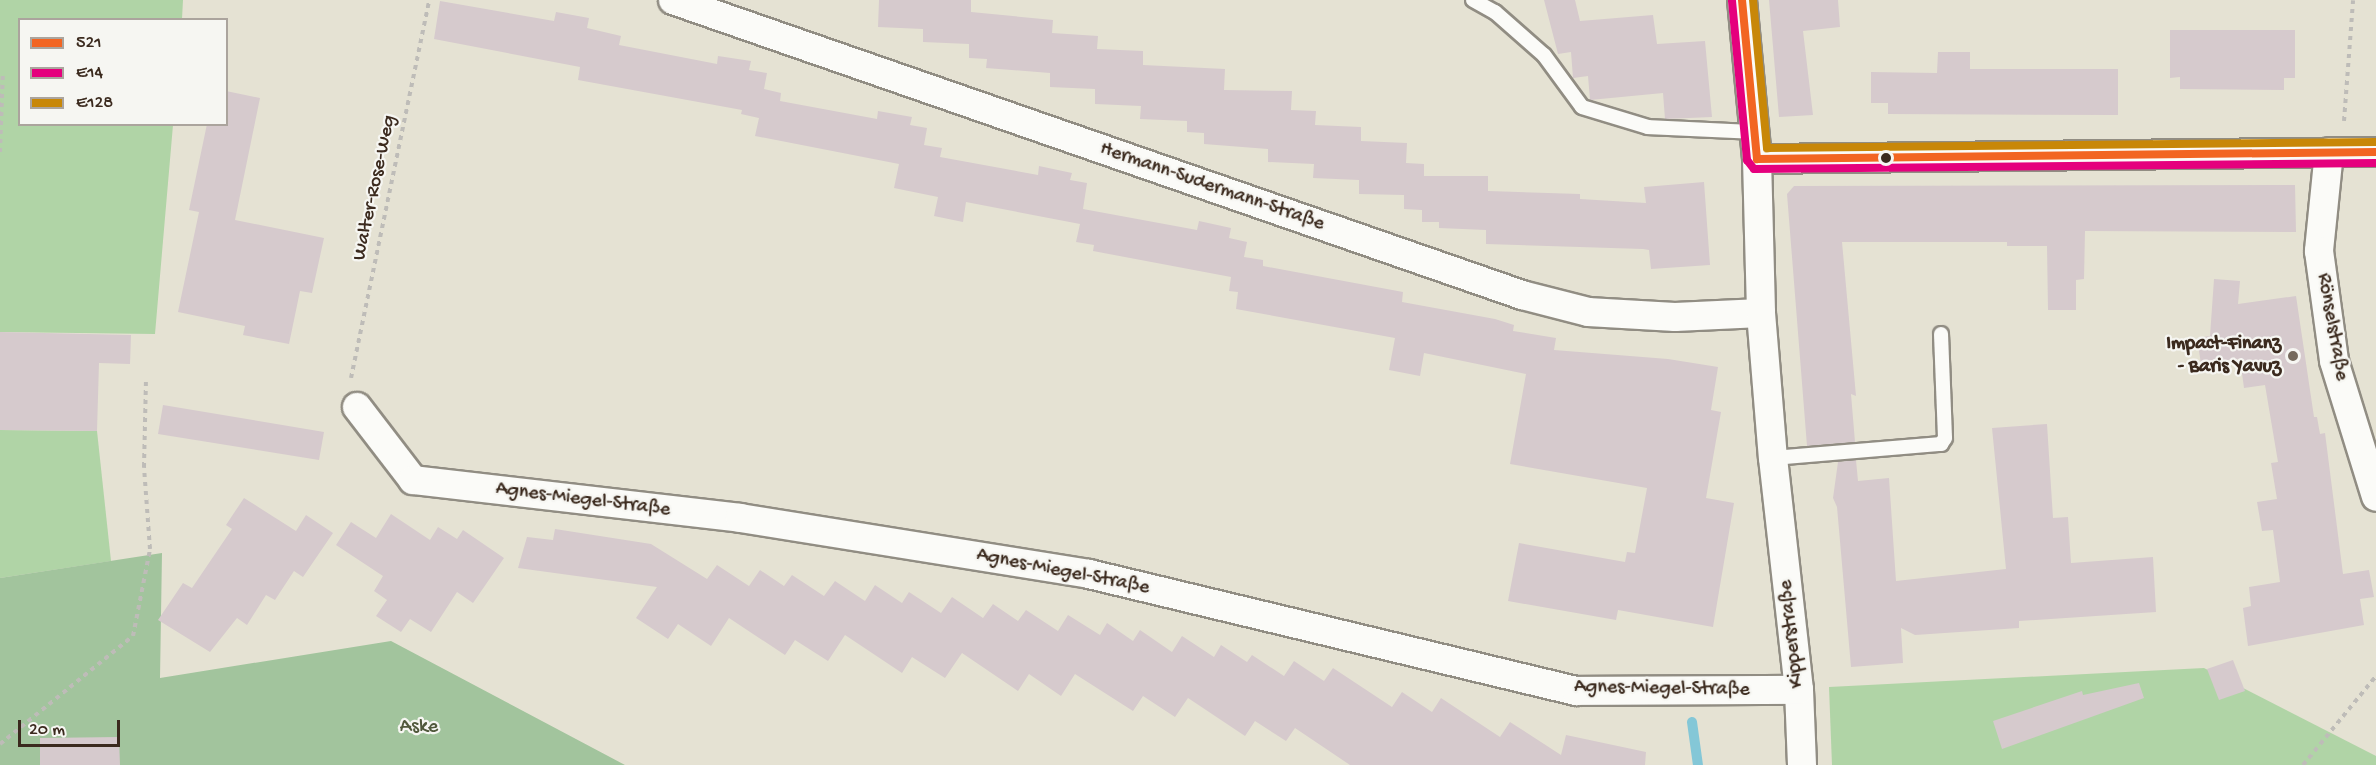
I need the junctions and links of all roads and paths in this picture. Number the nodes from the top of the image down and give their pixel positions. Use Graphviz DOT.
graph roads {
  1 [pos="429,0"];
  2 [pos="673,0"];
  3 [pos="1473,0"];
  4 [pos="1743,0"];
  5 [pos="2353,0"];
  6 [pos="3,71"];
  7 [pos="2344,125"];
  8 [pos="1756,146"];
  9 [pos="0,152"];
  10 [pos="2329,152"];
  11 [pos="2376,152"];
  12 [pos="1761,313"];
  13 [pos="1941,334"];
  14 [pos="146,382"];
  15 [pos="353,395"];
  16 [pos="1773,458"];
  17 [pos="2376,497"];
  18 [pos="2376,676"];
  19 [pos="1799,690"];
  20 [pos="0,744"];
  21 [pos="1802,765"];
  22 [pos="2303,765"];
  1 -- 15 [label="path, Walter-Rose-Weg"];
  2 -- 12 [label="street, Hermann-Sudermann-Straße"];
  3 -- 8 [label="lane"];
  4 -- 8 [label="street, Kipperstraße"];
  5 -- 7 [label="path"];
  6 -- 9 [label="path"];
  8 -- 10 [label="street"];
  8 -- 12 [label="street, Kipperstraße"];
  10 -- 11 [label="street"];
  10 -- 17 [label="street, Rönselstraße"];
  12 -- 16 [label="street, Kipperstraße"];
  13 -- 16 [label="lane"];
  14 -- 20 [label="path"];
  15 -- 19 [label="street, Agnes-Miegel-Straße"];
  16 -- 19 [label="street, Kipperstraße"];
  18 -- 22 [label="path"];
  19 -- 21 [label="street, Kipperstraße"];
}
